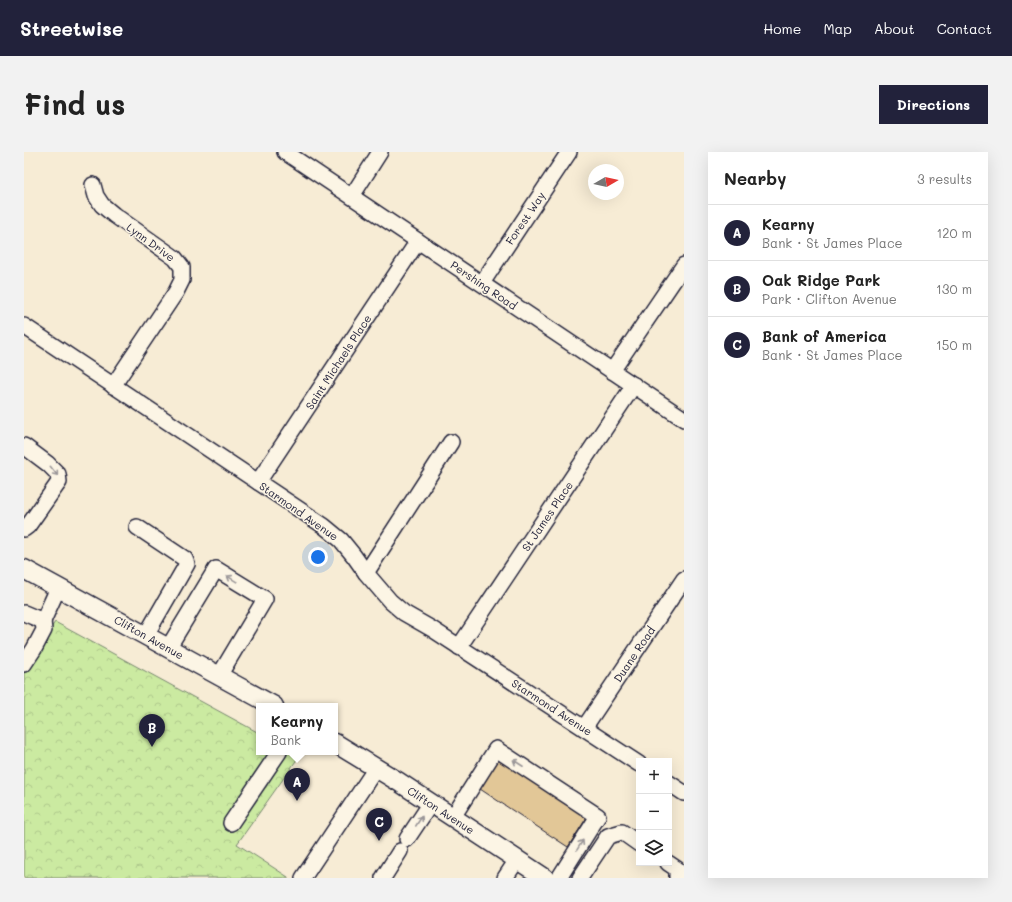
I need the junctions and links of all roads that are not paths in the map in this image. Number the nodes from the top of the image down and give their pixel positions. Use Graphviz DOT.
graph roads {
  1 [pos="285,152"];
  2 [pos="380,152"];
  3 [pos="569,152"];
  4 [pos="92,186"];
  5 [pos="352,196"];
  6 [pos="418,241"];
  7 [pos="684,265"];
  8 [pos="482,284"];
  9 [pos="24,326"];
  10 [pos="612,371"];
  11 [pos="634,385"];
  12 [pos="113,386"];
  13 [pos="684,419"];
  14 [pos="451,442"];
  15 [pos="24,446"];
  16 [pos="258,482"];
  17 [pos="137,528"];
  18 [pos="24,529"];
  19 [pos="24,569"];
  20 [pos="366,573"];
  21 [pos="684,580"];
  22 [pos="58,588"];
  23 [pos="24,613"];
  24 [pos="43,621"];
  25 [pos="146,635"];
  26 [pos="459,647"];
  27 [pos="168,648"];
  28 [pos="24,664"];
  29 [pos="219,676"];
  30 [pos="268,703"];
  31 [pos="584,728"];
  32 [pos="338,745"];
  33 [pos="278,755"];
  34 [pos="636,762"];
  35 [pos="376,768"];
  36 [pos="672,785"];
  37 [pos="684,793"];
  38 [pos="431,803"];
  39 [pos="453,817"];
  40 [pos="231,823"];
  41 [pos="636,842"];
  42 [pos="517,860"];
  43 [pos="672,866"];
  44 [pos="303,878"];
  45 [pos="383,878"];
  46 [pos="505,878"];
  47 [pos="545,878"];
  48 [pos="559,878"];
  49 [pos="580,878"];
  50 [pos="677,878"];
  1 -- 5 [label="street, Pershing Road"];
  2 -- 5 [label="street"];
  3 -- 8 [label="street, Forest Way"];
  4 -- 12 [label="street, Lynn Drive"];
  5 -- 6 [label="street, Pershing Road"];
  6 -- 8 [label="street, Pershing Road"];
  6 -- 16 [label="street, Saint Michaels Place"];
  7 -- 10 [label="street"];
  8 -- 10 [label="street, Pershing Road"];
  9 -- 12 [label="street, Starmond Avenue"];
  10 -- 11 [label="street, Pershing Road"];
  11 -- 13 [label="street, Pershing Road"];
  11 -- 26 [label="street, St James Place"];
  12 -- 16 [label="street, Starmond Avenue"];
  14 -- 20 [label="street"];
  15 -- 18 [label="street, one-way"];
  16 -- 20 [label="street, Starmond Avenue"];
  17 -- 25 [label="street"];
  19 -- 22 [label="main road, Clifton Avenue"];
  20 -- 26 [label="street, Starmond Avenue"];
  21 -- 31 [label="street, Duane Road"];
  22 -- 24 [label="street"];
  22 -- 25 [label="main road, Clifton Avenue"];
  23 -- 24 [label="street"];
  24 -- 28 [label="street"];
  25 -- 27 [label="main road, Clifton Avenue"];
  26 -- 31 [label="street, Starmond Avenue"];
  27 -- 29 [label="main road, Clifton Avenue"];
  29 -- 27 [label="street, one-way"];
  29 -- 30 [label="main road, Clifton Avenue"];
  31 -- 34 [label="street, Starmond Avenue"];
  32 -- 35 [label="main road, Clifton Avenue"];
  33 -- 40 [label="street"];
  35 -- 38 [label="main road, Clifton Avenue"];
  35 -- 44 [label="street"];
  36 -- 37 [label="street"];
  38 -- 39 [label="main road, Clifton Avenue"];
  45 -- 38 [label="street, one-way"];
  39 -- 42 [label="main road, Clifton Avenue"];
  48 -- 39 [label="street, one-way"];
  41 -- 49 [label="street"];
  42 -- 46 [label="street"];
  42 -- 47 [label="main road, Clifton Avenue"];
  43 -- 50 [label="street"];
}
